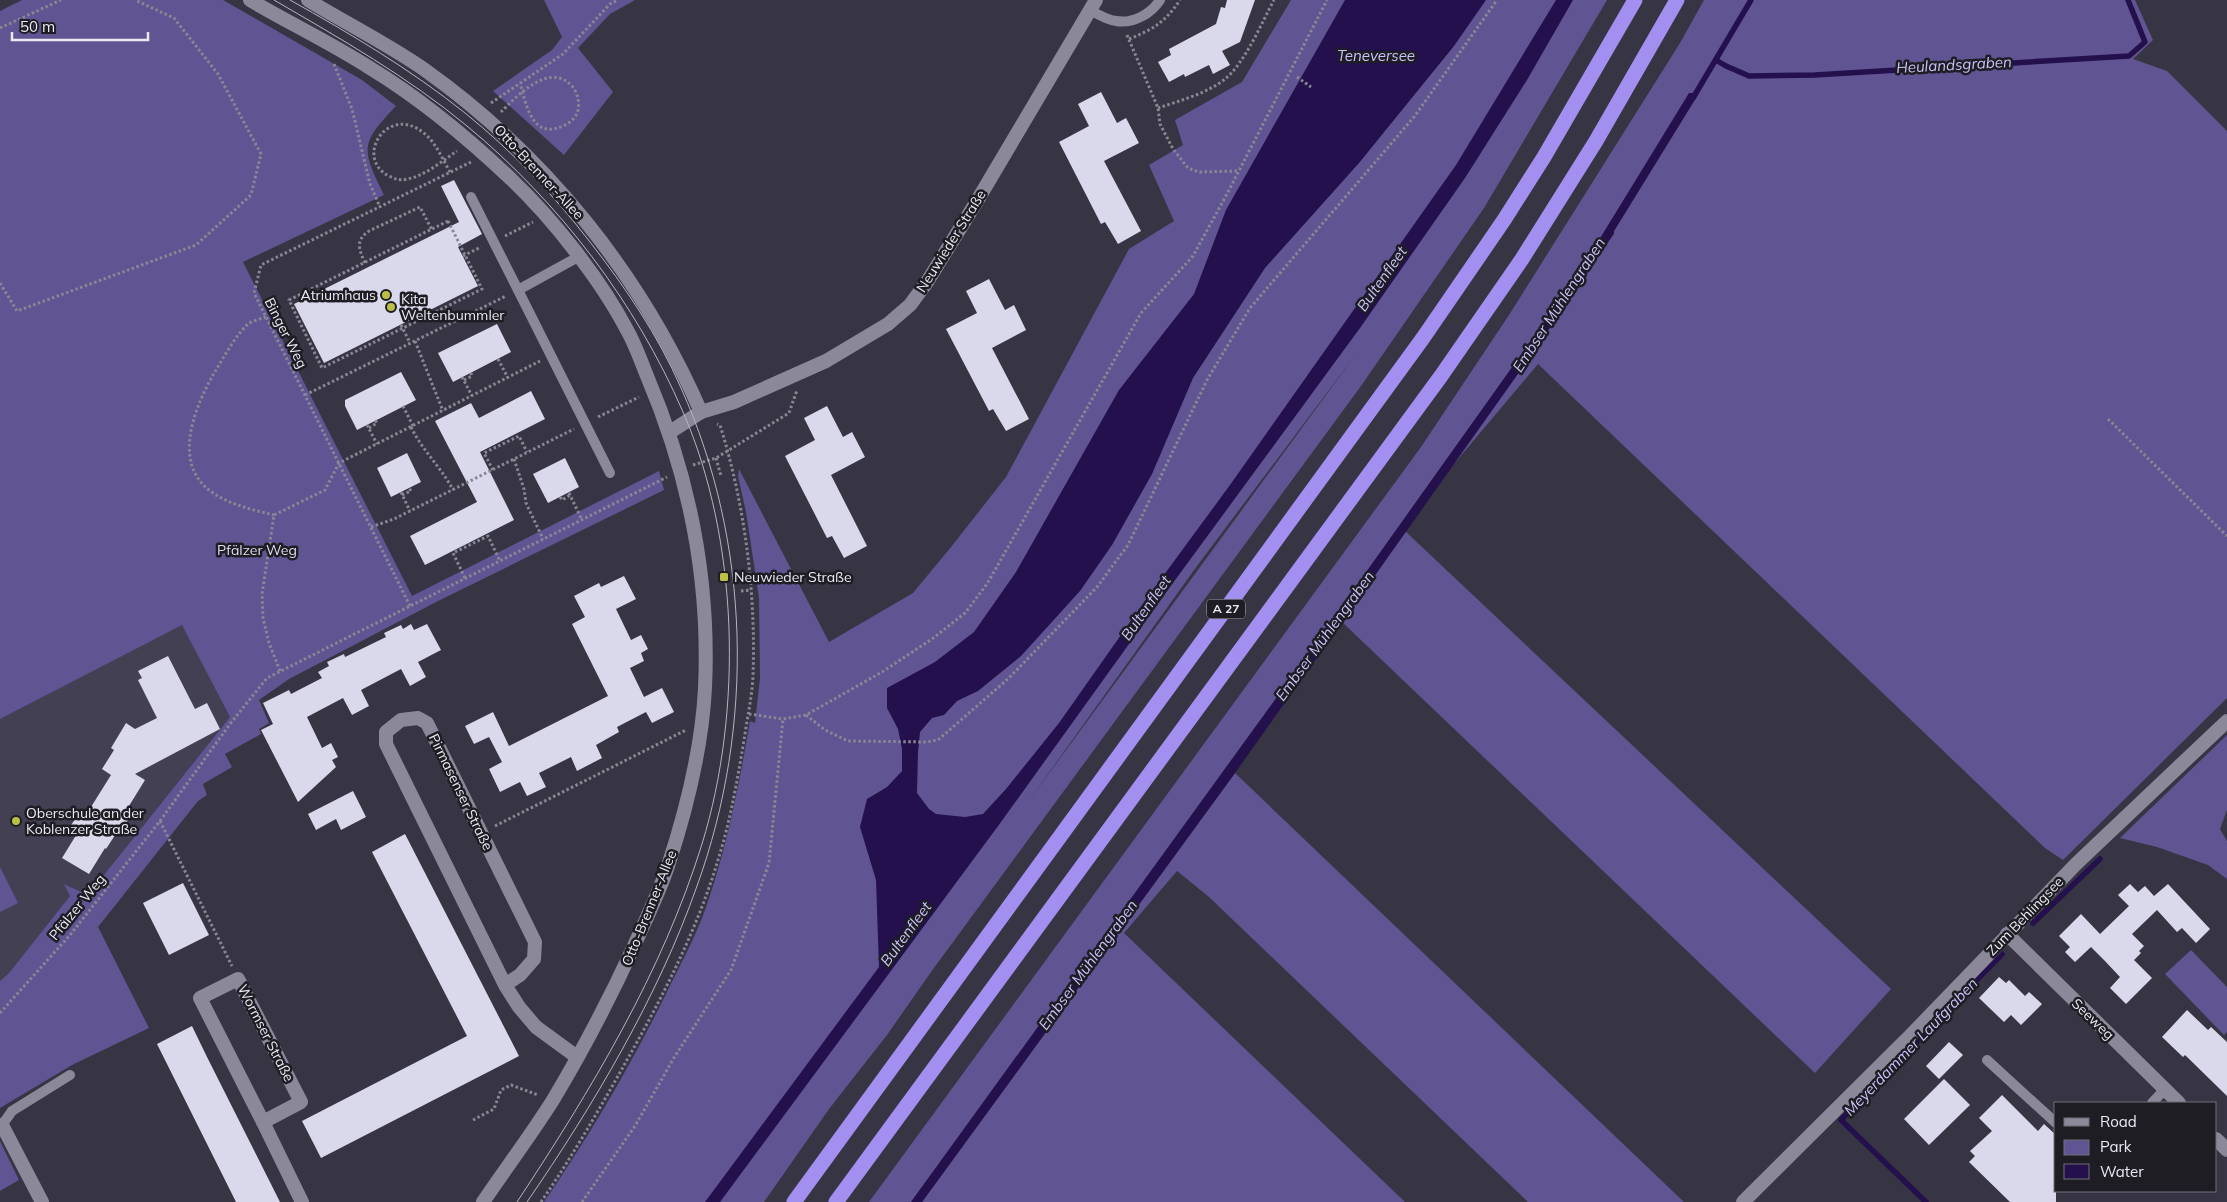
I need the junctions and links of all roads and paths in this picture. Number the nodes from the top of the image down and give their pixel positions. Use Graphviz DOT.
graph roads {
  1 [pos="61,0"];
  2 [pos="135,0"];
  3 [pos="250,0"];
  4 [pos="308,0"];
  5 [pos="618,0"];
  6 [pos="1160,0"];
  7 [pos="1274,0"];
  8 [pos="1327,0"];
  9 [pos="1497,0"];
  10 [pos="1635,0"];
  11 [pos="1677,0"];
  12 [pos="1093,5"];
  13 [pos="1115,22"];
  14 [pos="0,28"];
  15 [pos="332,46"];
  16 [pos="1297,77"];
  17 [pos="520,84"];
  18 [pos="1311,87"];
  19 [pos="1158,108"];
  20 [pos="479,111"];
  21 [pos="574,119"];
  22 [pos="382,132"];
  23 [pos="485,156"];
  24 [pos="450,172"];
  25 [pos="1239,172"];
  26 [pos="471,197"];
  27 [pos="380,207"];
  28 [pos="432,230"];
  29 [pos="578,257"];
  30 [pos="365,263"];
  31 [pos="0,283"];
  32 [pos="518,290"];
  33 [pos="266,317"];
  34 [pos="402,326"];
  35 [pos="415,341"];
  36 [pos="410,343"];
  37 [pos="551,356"];
  38 [pos="498,359"];
  39 [pos="804,371"];
  40 [pos="471,373"];
  41 [pos="508,378"];
  42 [pos="653,390"];
  43 [pos="305,395"];
  44 [pos="472,396"];
  45 [pos="403,406"];
  46 [pos="443,410"];
  47 [pos="701,412"];
  48 [pos="2108,419"];
  49 [pos="375,420"];
  50 [pos="585,424"];
  51 [pos="412,426"];
  52 [pos="670,432"];
  53 [pos="377,444"];
  54 [pos="728,450"];
  55 [pos="527,452"];
  56 [pos="716,458"];
  57 [pos="514,459"];
  58 [pos="339,463"];
  59 [pos="681,469"];
  60 [pos="493,470"];
  61 [pos="610,474"];
  62 [pos="721,476"];
  63 [pos="409,488"];
  64 [pos="453,490"];
  65 [pos="560,497"];
  66 [pos="410,511"];
  67 [pos="274,515"];
  68 [pos="582,520"];
  69 [pos="371,527"];
  70 [pos="2227,536"];
  71 [pos="543,539"];
  72 [pos="500,561"];
  73 [pos="466,578"];
  74 [pos="750,590"];
  75 [pos="741,591"];
  76 [pos="410,606"];
  77 [pos="280,671"];
  78 [pos="749,714"];
  79 [pos="806,715"];
  80 [pos="783,719"];
  81 [pos="2227,721"];
  82 [pos="702,722"];
  83 [pos="160,821"];
  84 [pos="481,833"];
  85 [pos="2007,934"];
  86 [pos="238,979"];
  87 [pos="505,985"];
  88 [pos="0,1013"];
  89 [pos="577,1057"];
  90 [pos="1987,1060"];
  91 [pos="70,1075"];
  92 [pos="2165,1089"];
  93 [pos="552,1100"];
  94 [pos="2153,1102"];
  95 [pos="2179,1102"];
  96 [pos="473,1120"];
  97 [pos="2054,1121"];
  98 [pos="262,1122"];
  99 [pos="2,1126"];
  100 [pos="2217,1140"];
  101 [pos="2227,1150"];
  102 [pos="42,1202"];
  103 [pos="302,1202"];
  104 [pos="483,1202"];
  105 [pos="541,1202"];
  106 [pos="582,1202"];
  107 [pos="794,1202"];
  108 [pos="836,1202"];
  109 [pos="1743,1202"];
  1 -- 14 [label="path"];
  2 -- 31 [label="path"];
  3 -- 15 [label="street, Otto-Brenner-Allee"];
  4 -- 20 [label="street, Otto-Brenner-Allee"];
  5 -- 17 [label="path"];
  6 -- 13 [label="lane"];
  7 -- 19 [label="path"];
  8 -- 25 [label="path"];
  9 -- 79 [label="path"];
  10 -- 107 [label="highway, A 27"];
  11 -- 108 [label="highway, A 27"];
  12 -- 13 [label="lane"];
  12 -- 39 [label="street, Neuwieder Straße"];
  13 -- 19 [label="path"];
  15 -- 23 [label="street, Otto-Brenner-Allee"];
  15 -- 27 [label="path"];
  16 -- 18 [label="path"];
  17 -- 20 [label="path"];
  17 -- 21 [label="path"];
  19 -- 25 [label="path"];
  20 -- 47 [label="street, Otto-Brenner-Allee"];
  22 -- 24 [label="path"];
  23 -- 24 [label="path, Binger Weg"];
  23 -- 29 [label="street, Otto-Brenner-Allee"];
  24 -- 27 [label="path, Binger Weg"];
  25 -- 79 [label="path"];
  26 -- 32 [label="lane"];
  27 -- 33 [label="path, Binger Weg"];
  28 -- 30 [label="path"];
  28 -- 30 [label="path"];
  28 -- 34 [label="path"];
  29 -- 32 [label="lane"];
  29 -- 42 [label="street, Otto-Brenner-Allee"];
  30 -- 34 [label="path"];
  32 -- 35 [label="path"];
  32 -- 37 [label="lane"];
  33 -- 43 [label="path, Binger Weg"];
  33 -- 67 [label="path"];
  34 -- 36 [label="path"];
  35 -- 36 [label="path"];
  35 -- 46 [label="path"];
  36 -- 43 [label="path"];
  37 -- 41 [label="path"];
  37 -- 50 [label="lane"];
  38 -- 41 [label="path"];
  39 -- 47 [label="street, Neuwieder Straße"];
  39 -- 54 [label="path, Pfälzer Weg"];
  40 -- 44 [label="path"];
  41 -- 44 [label="path"];
  42 -- 50 [label="path"];
  42 -- 52 [label="street, Otto-Brenner-Allee"];
  43 -- 58 [label="path, Binger Weg"];
  44 -- 46 [label="path"];
  45 -- 51 [label="path"];
  46 -- 51 [label="path"];
  47 -- 52 [label="street"];
  47 -- 54 [label="path"];
  48 -- 70 [label="path"];
  49 -- 53 [label="path"];
  50 -- 55 [label="path"];
  50 -- 61 [label="lane"];
  51 -- 53 [label="path"];
  51 -- 64 [label="path"];
  52 -- 59 [label="street, Otto-Brenner-Allee"];
  53 -- 58 [label="path"];
  54 -- 56 [label="path, Pfälzer Weg"];
  54 -- 74 [label="path"];
  55 -- 57 [label="path"];
  55 -- 60 [label="path"];
  56 -- 59 [label="path, Pfälzer Weg"];
  56 -- 62 [label="path"];
  57 -- 60 [label="path"];
  57 -- 71 [label="path"];
  58 -- 67 [label="path"];
  58 -- 69 [label="path, Binger Weg"];
  59 -- 68 [label="path, Pfälzer Weg"];
  59 -- 82 [label="street, Otto-Brenner-Allee"];
  60 -- 64 [label="path"];
  63 -- 66 [label="path"];
  64 -- 66 [label="path"];
  65 -- 68 [label="path"];
  66 -- 69 [label="path"];
  67 -- 77 [label="path"];
  68 -- 71 [label="path, Pfälzer Weg"];
  69 -- 76 [label="path, Binger Weg"];
  71 -- 72 [label="path, Pfälzer Weg"];
  72 -- 73 [label="path, Pfälzer Weg"];
  72 -- 73 [label="path"];
  73 -- 76 [label="path, Pfälzer Weg"];
  74 -- 75 [label="path"];
  74 -- 78 [label="path"];
  76 -- 77 [label="path, Pfälzer Weg"];
  77 -- 83 [label="path, Pfälzer Weg"];
  78 -- 80 [label="path"];
  78 -- 105 [label="path"];
  79 -- 80 [label="path"];
  80 -- 106 [label="path"];
  81 -- 85 [label="street, Zum Behlingsee"];
  82 -- 84 [label="path"];
  82 -- 89 [label="street, Otto-Brenner-Allee"];
  83 -- 86 [label="path"];
  83 -- 88 [label="path, Pfälzer Weg"];
  84 -- 87 [label="street, Pirmasenser Straße"];
  84 -- 87 [label="street, Pirmasenser Straße"];
  85 -- 92 [label="street, Seeweg"];
  85 -- 109 [label="street, Zum Behlingsee"];
  86 -- 98 [label="street, Wormser Straße"];
  86 -- 98 [label="street, Wormser Straße"];
  87 -- 89 [label="street, Pirmasenser Straße"];
  89 -- 93 [label="street, Otto-Brenner-Allee"];
  90 -- 97 [label="lane"];
  91 -- 99 [label="lane"];
  92 -- 94 [label="lane"];
  92 -- 95 [label="street, Seeweg"];
  93 -- 96 [label="path"];
  93 -- 104 [label="street, Otto-Brenner-Allee"];
  98 -- 103 [label="street, Wormser Straße"];
  99 -- 102 [label="street"];
  100 -- 101 [label="street"];
}
